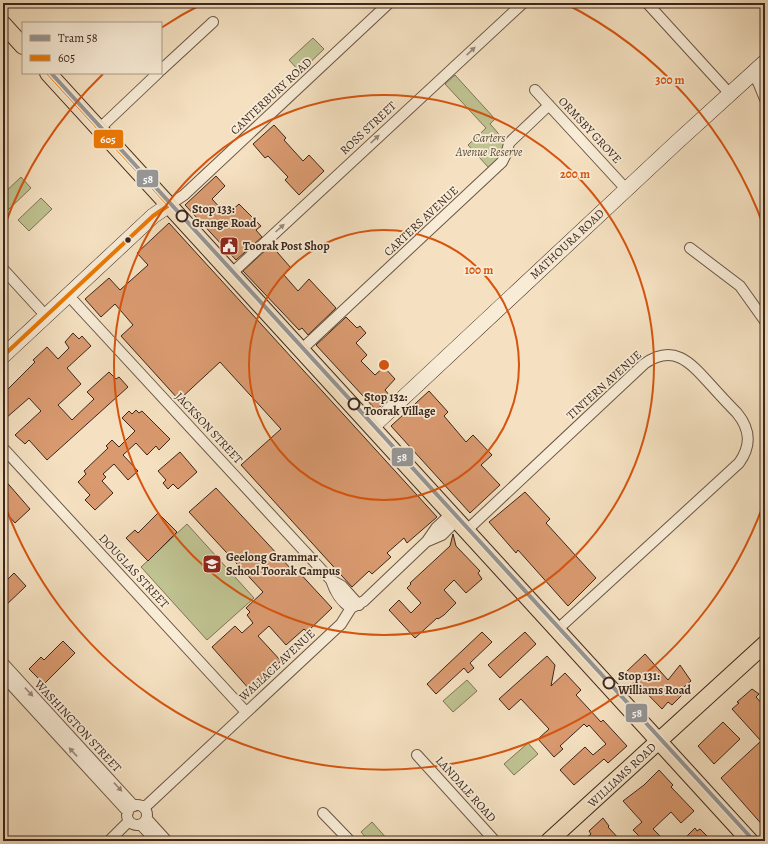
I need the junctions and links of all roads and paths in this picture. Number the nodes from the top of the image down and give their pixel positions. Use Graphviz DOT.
graph roads {
  1 [pos="388,3"];
  2 [pos="523,3"];
  3 [pos="646,3"];
  4 [pos="213,22"];
  5 [pos="3,24"];
  6 [pos="22,45"];
  7 [pos="765,62"];
  8 [pos="162,69"];
  9 [pos="49,74"];
  10 [pos="157,74"];
  11 [pos="752,75"];
  12 [pos="535,90"];
  13 [pos="730,94"];
  14 [pos="765,99"];
  15 [pos="549,105"];
  16 [pos="98,128"];
  17 [pos="626,189"];
  18 [pos="169,205"];
  19 [pos="690,248"];
  20 [pos="3,269"];
  21 [pos="231,274"];
  22 [pos="68,295"];
  23 [pos="46,316"];
  24 [pos="765,321"];
  25 [pos="301,350"];
  26 [pos="3,356"];
  27 [pos="372,427"];
  28 [pos="3,448"];
  29 [pos="458,522"];
  30 [pos="355,606"];
  31 [pos="558,630"];
  32 [pos="765,644"];
  33 [pos="3,663"];
  34 [pos="3,676"];
  35 [pos="246,712"];
  36 [pos="659,740"];
  37 [pos="417,755"];
  38 [pos="134,812"];
  39 [pos="323,813"];
  40 [pos="144,822"];
  41 [pos="109,841"];
  42 [pos="156,841"];
  43 [pos="167,841"];
  44 [pos="350,841"];
  45 [pos="495,841"];
  46 [pos="550,841"];
  47 [pos="750,841"];
  1 -- 18 [label="street, CANTERBURY ROAD"];
  21 -- 2 [label="street, ROSS STREET, one-way"];
  3 -- 13 [label="street"];
  4 -- 8 [label="street"];
  5 -- 6 [label="main road"];
  7 -- 11 [label="street, MATHOURA ROAD"];
  9 -- 16 [label="main road"];
  10 -- 16 [label="street"];
  11 -- 13 [label="street, MATHOURA ROAD"];
  11 -- 14 [label="street"];
  12 -- 15 [label="street, ORMSBY GROVE"];
  13 -- 17 [label="street, MATHOURA ROAD"];
  15 -- 17 [label="street, ORMSBY GROVE"];
  15 -- 25 [label="street, CARTERS AVENUE"];
  16 -- 18 [label="main road"];
  17 -- 27 [label="street, MATHOURA ROAD"];
  18 -- 21 [label="main road"];
  18 -- 22 [label="street"];
  19 -- 24 [label="street"];
  20 -- 23 [label="street"];
  21 -- 25 [label="main road"];
  22 -- 23 [label="street"];
  22 -- 30 [label="street, JACKSON STREET"];
  23 -- 26 [label="street"];
  25 -- 27 [label="main road"];
  27 -- 29 [label="main road"];
  28 -- 35 [label="street, DOUGLAS STREET"];
  29 -- 30 [label="street, WALLACE AVENUE"];
  29 -- 31 [label="main road"];
  29 -- 31 [label="street, TINTERN AVENUE"];
  30 -- 35 [label="street, WALLACE AVENUE"];
  31 -- 36 [label="main road"];
  32 -- 36 [label="main road, WILLIAMS ROAD"];
  33 -- 38 [label="street, WASHINGTON STREET, one-way"];
  38 -- 34 [label="street, WASHINGTON STREET, one-way"];
  35 -- 38 [label="street, WALLACE AVENUE"];
  36 -- 46 [label="main road, WILLIAMS ROAD"];
  36 -- 47 [label="main road"];
  37 -- 45 [label="street, LANDALE ROAD"];
  38 -- 40 [label="street"];
  38 -- 40 [label="street"];
  38 -- 41 [label="street, WALLACE AVENUE"];
  39 -- 44 [label="street"];
  40 -- 42 [label="street"];
  40 -- 43 [label="street"];
}
